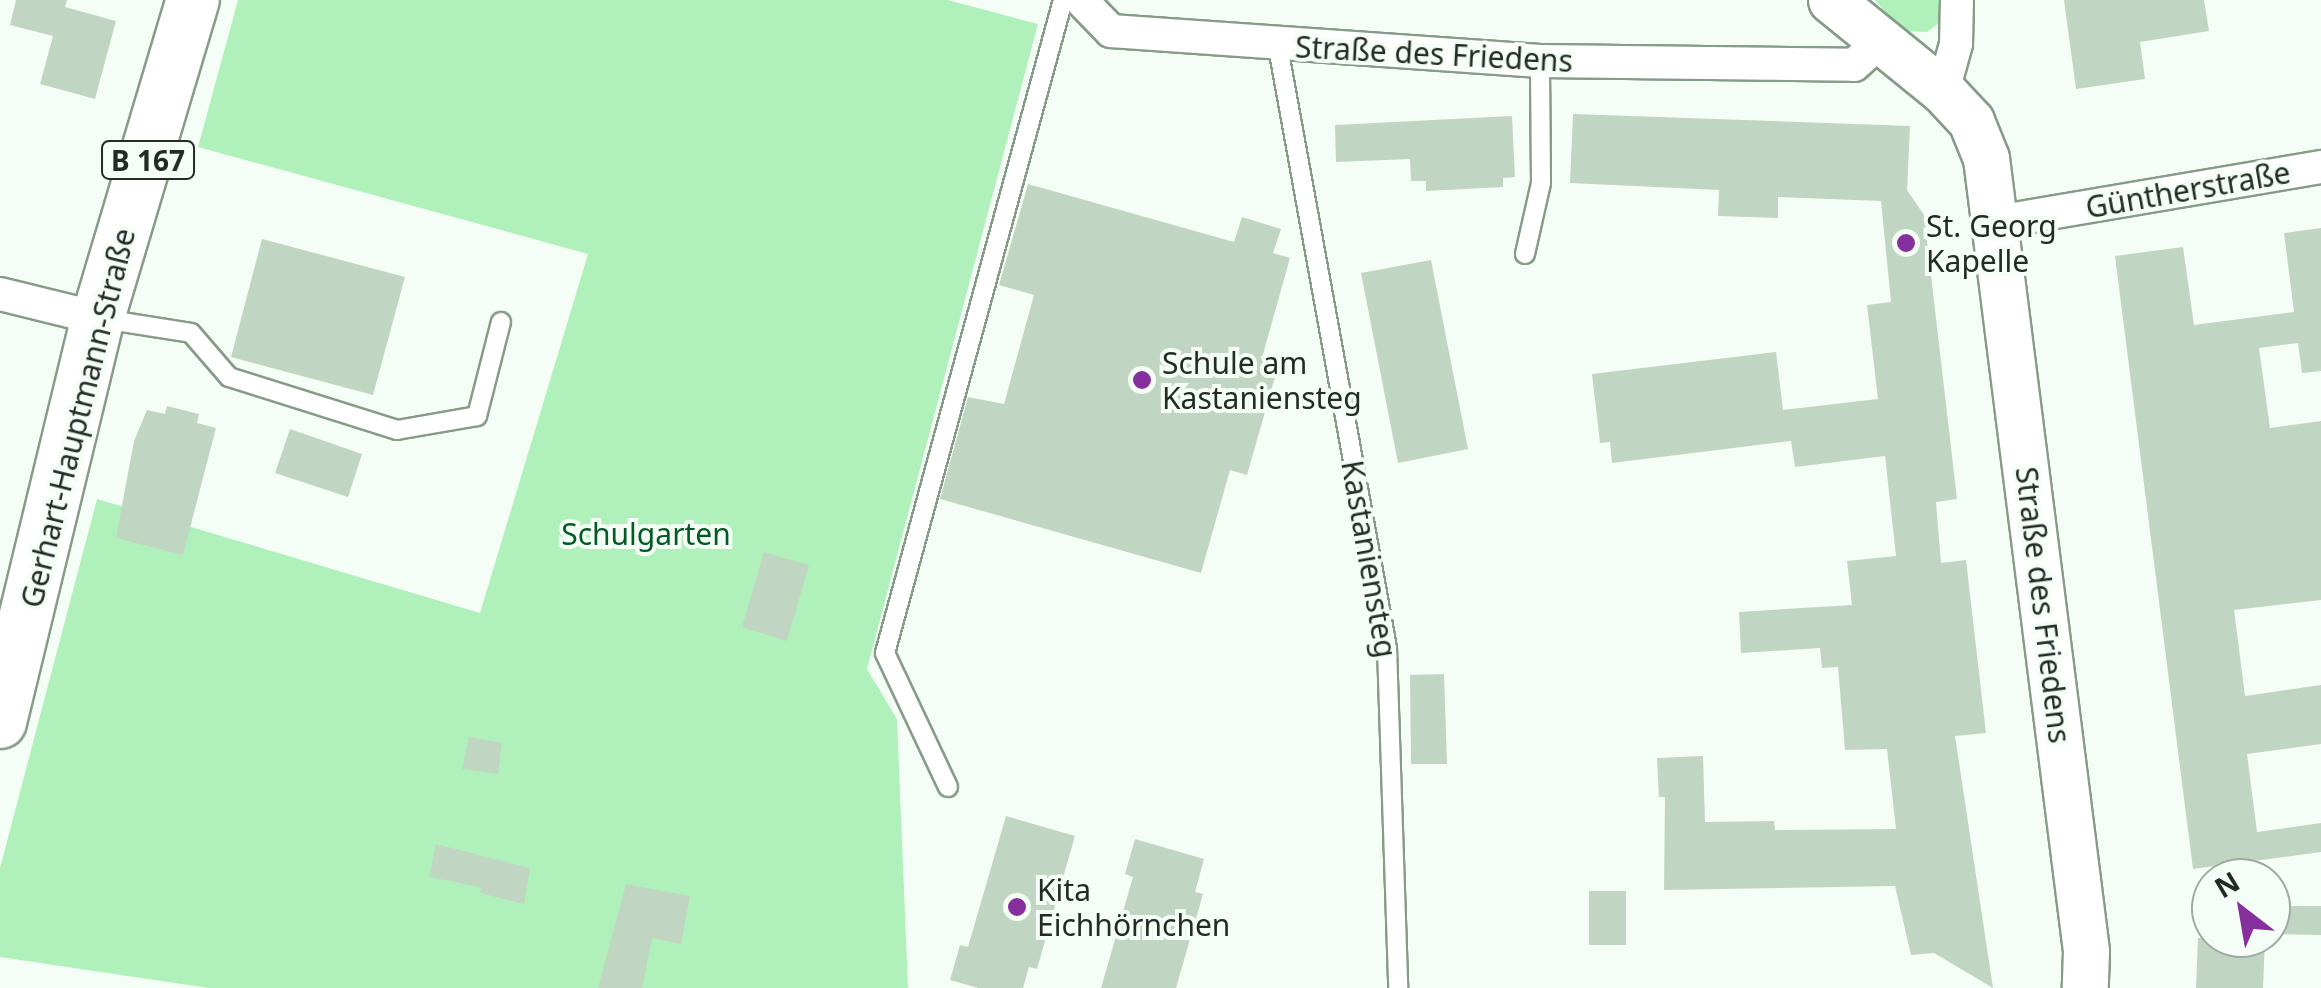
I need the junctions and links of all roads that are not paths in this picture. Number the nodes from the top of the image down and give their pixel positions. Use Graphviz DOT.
graph roads {
  1 [pos="193,0"];
  2 [pos="1063,0"];
  3 [pos="1081,0"];
  4 [pos="1831,0"];
  5 [pos="1957,0"];
  6 [pos="1881,41"];
  7 [pos="1278,47"];
  8 [pos="1540,61"];
  9 [pos="1943,91"];
  10 [pos="2321,167"];
  11 [pos="1996,222"];
  12 [pos="1525,254"];
  13 [pos="0,294"];
  14 [pos="98,318"];
  15 [pos="501,322"];
  16 [pos="0,722"];
  17 [pos="948,787"];
  18 [pos="1398,988"];
  19 [pos="2085,988"];
  1 -- 14 [label="main road, Gerhart-Hauptmann-Straße / B 167"];
  2 -- 17 [label="lane"];
  3 -- 7 [label="street"];
  4 -- 6 [label="main road, Straße des Friedens"];
  5 -- 9 [label="street"];
  6 -- 8 [label="street, Straße des Friedens"];
  6 -- 9 [label="main road, Straße des Friedens"];
  7 -- 8 [label="street, Straße des Friedens"];
  7 -- 18 [label="lane, Kastaniensteg"];
  8 -- 12 [label="lane"];
  9 -- 11 [label="main road, Straße des Friedens"];
  10 -- 11 [label="street, Güntherstraße"];
  11 -- 19 [label="main road, Straße des Friedens"];
  13 -- 14 [label="street"];
  14 -- 15 [label="lane"];
  14 -- 16 [label="main road, Gerhart-Hauptmann-Straße / B 167"];
}
